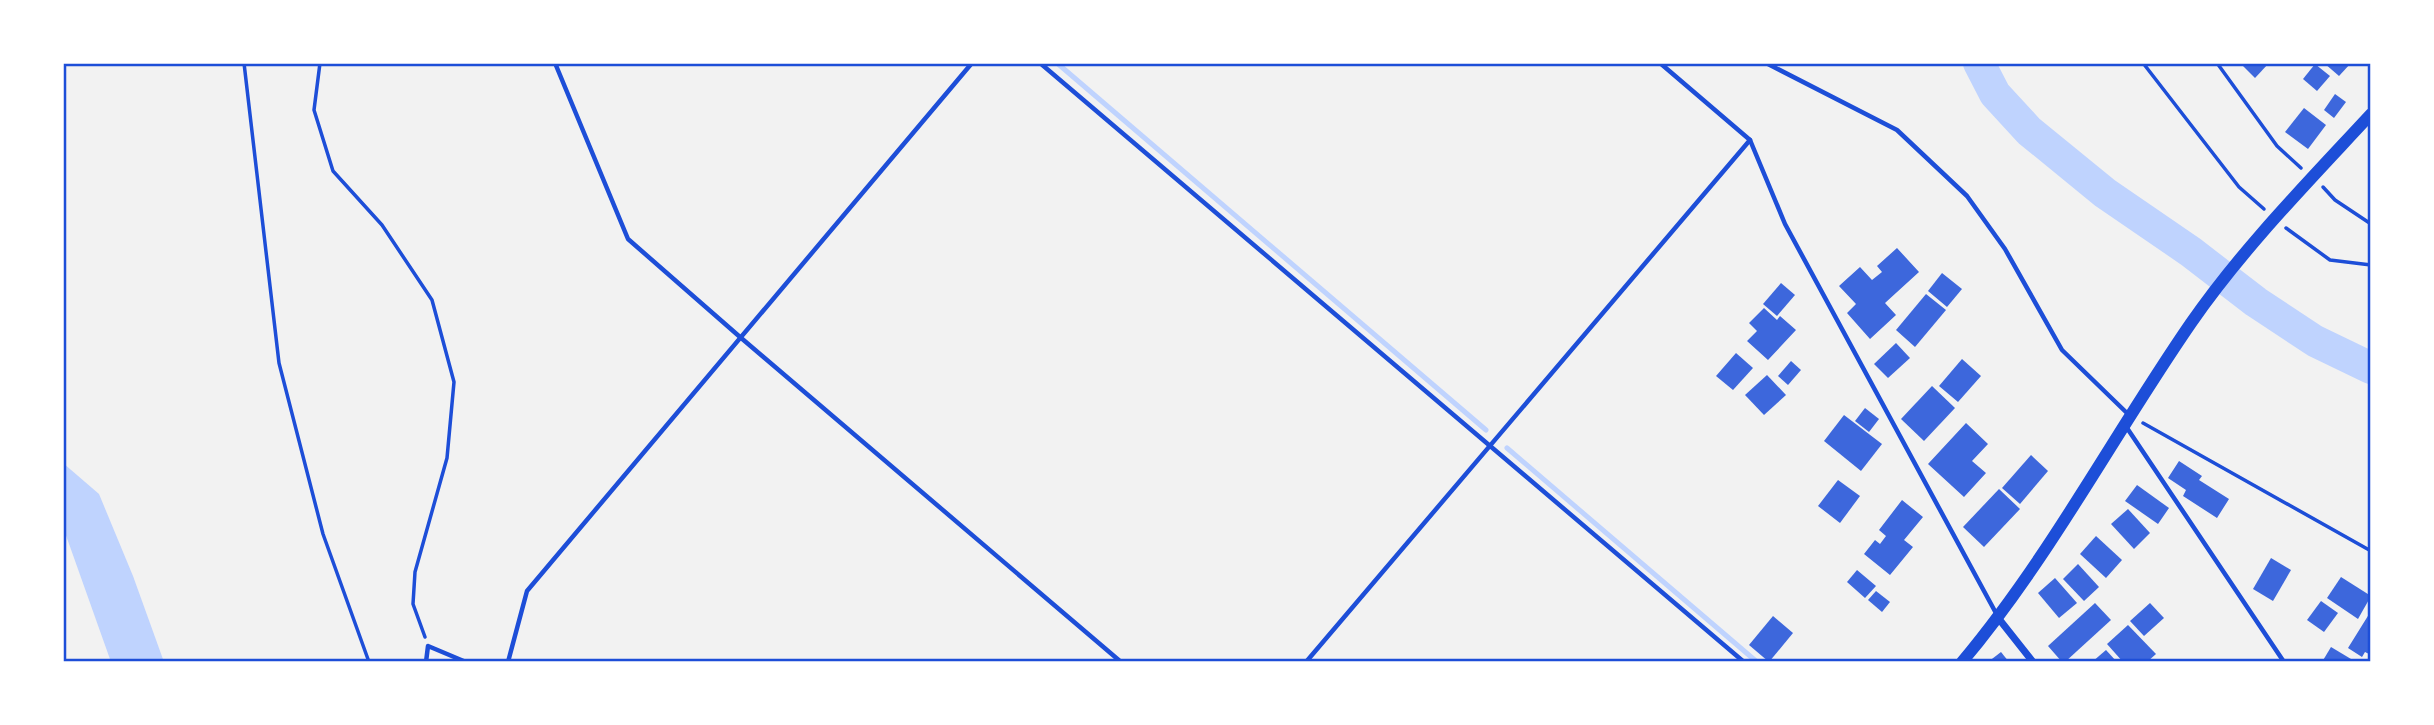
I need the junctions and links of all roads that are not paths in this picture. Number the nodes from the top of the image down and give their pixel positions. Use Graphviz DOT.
graph roads {
  1 [pos="555,63"];
  2 [pos="972,63"];
  3 [pos="1040,63"];
  4 [pos="1660,63"];
  5 [pos="1766,63"];
  6 [pos="2371,114"];
  7 [pos="1750,140"];
  8 [pos="740,337"];
  9 [pos="2126,419"];
  10 [pos="1490,447"];
  11 [pos="1999,619"];
  12 [pos="426,662"];
  13 [pos="466,662"];
  14 [pos="508,662"];
  15 [pos="1121,662"];
  16 [pos="1306,662"];
  17 [pos="1744,662"];
  18 [pos="1962,662"];
  19 [pos="2034,662"];
  20 [pos="2284,662"];
  1 -- 8 [label="lane"];
  2 -- 8 [label="lane"];
  3 -- 10 [label="lane"];
  4 -- 7 [label="lane"];
  5 -- 9 [label="lane"];
  6 -- 9 [label="street"];
  7 -- 10 [label="lane"];
  7 -- 11 [label="lane"];
  8 -- 14 [label="lane"];
  8 -- 15 [label="lane"];
  9 -- 11 [label="street"];
  9 -- 20 [label="lane"];
  10 -- 16 [label="lane"];
  10 -- 17 [label="lane"];
  11 -- 18 [label="street"];
  11 -- 19 [label="street"];
  12 -- 13 [label="lane"];
}
